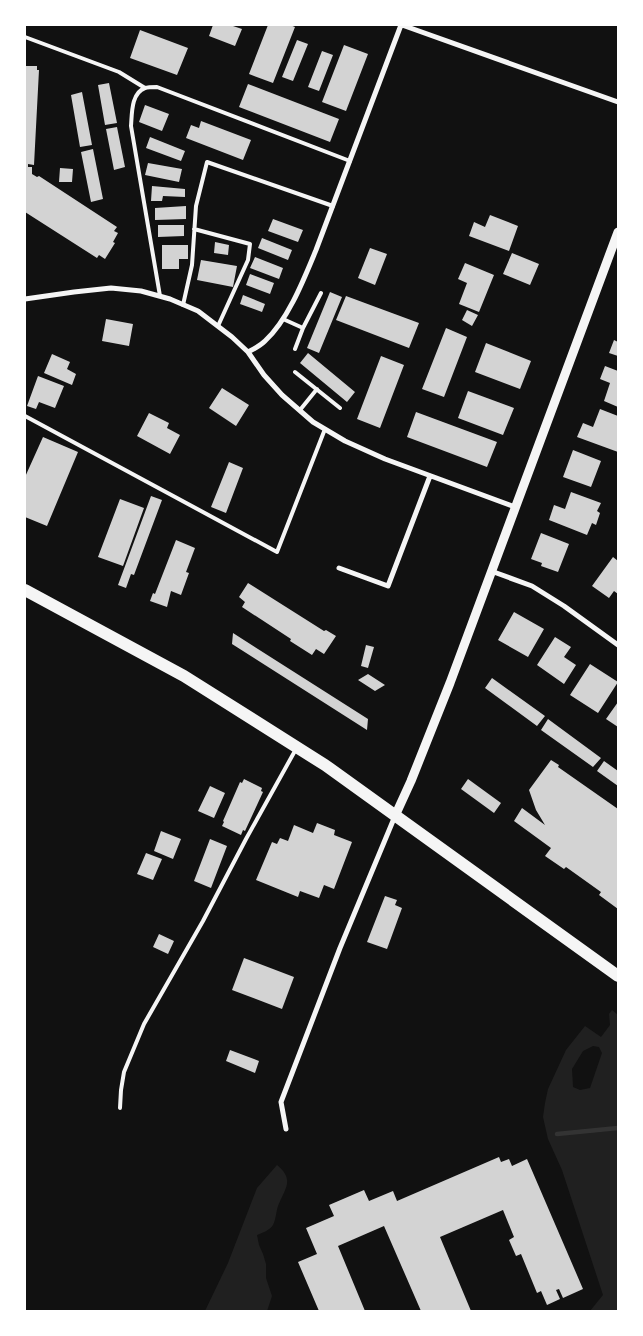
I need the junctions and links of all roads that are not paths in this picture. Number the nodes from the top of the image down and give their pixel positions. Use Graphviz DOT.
graph roads {
  1 [pos="402,25"];
  2 [pos="25,37"];
  3 [pos="145,88"];
  4 [pos="618,102"];
  5 [pos="350,161"];
  6 [pos="333,206"];
  7 [pos="194,229"];
  8 [pos="618,232"];
  9 [pos="321,293"];
  10 [pos="160,296"];
  11 [pos="25,299"];
  12 [pos="183,305"];
  13 [pos="283,319"];
  14 [pos="218,326"];
  15 [pos="304,328"];
  16 [pos="295,349"];
  17 [pos="248,352"];
  18 [pos="295,372"];
  19 [pos="316,389"];
  20 [pos="340,408"];
  21 [pos="300,410"];
  22 [pos="25,416"];
  23 [pos="325,429"];
  24 [pos="430,476"];
  25 [pos="515,507"];
  26 [pos="339,568"];
  27 [pos="491,571"];
  28 [pos="25,590"];
  29 [pos="618,645"];
  30 [pos="297,747"];
  31 [pos="395,816"];
  32 [pos="618,976"];
  33 [pos="120,1108"];
  34 [pos="286,1129"];
  1 -- 4 [label="street"];
  1 -- 5 [label="street"];
  2 -- 3 [label="lane"];
  3 -- 5 [label="lane"];
  3 -- 10 [label="lane"];
  5 -- 6 [label="street"];
  6 -- 7 [label="lane"];
  6 -- 13 [label="street"];
  7 -- 12 [label="lane"];
  7 -- 14 [label="lane"];
  8 -- 25 [label="street"];
  9 -- 15 [label="lane"];
  10 -- 11 [label="street"];
  10 -- 12 [label="street"];
  12 -- 14 [label="street"];
  13 -- 15 [label="lane"];
  13 -- 17 [label="street"];
  14 -- 17 [label="street"];
  15 -- 16 [label="lane"];
  17 -- 21 [label="street"];
  18 -- 19 [label="lane"];
  19 -- 20 [label="lane"];
  19 -- 21 [label="lane"];
  21 -- 23 [label="street"];
  22 -- 23 [label="lane"];
  23 -- 24 [label="street"];
  24 -- 25 [label="street"];
  24 -- 26 [label="street"];
  25 -- 27 [label="street"];
  27 -- 29 [label="street"];
  27 -- 31 [label="street"];
  28 -- 30 [label="main road"];
  30 -- 31 [label="main road"];
  30 -- 33 [label="lane"];
  31 -- 32 [label="main road"];
  31 -- 34 [label="street"];
}
